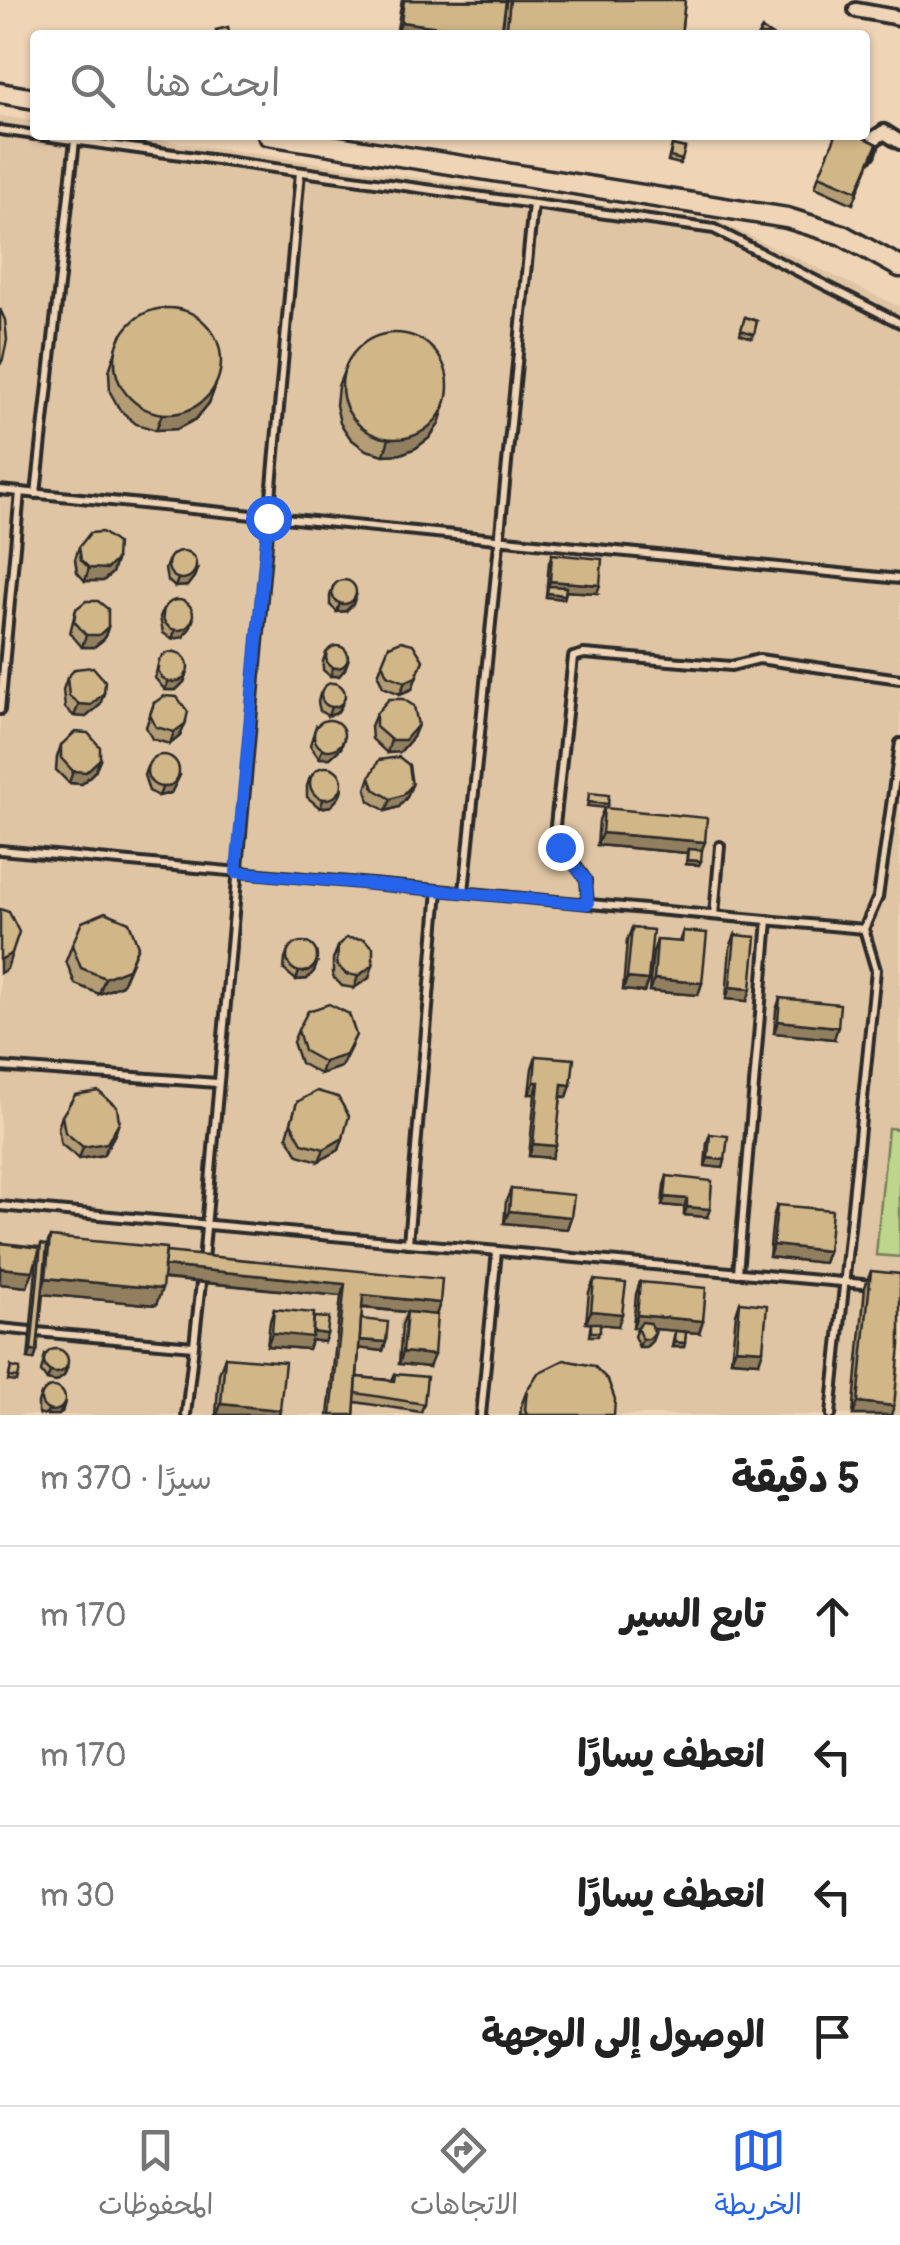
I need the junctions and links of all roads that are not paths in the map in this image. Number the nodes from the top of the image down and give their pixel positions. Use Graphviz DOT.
graph roads {
  1 [pos="856,10"];
  2 [pos="900,18"];
  3 [pos="0,93"];
  4 [pos="30,98"];
  5 [pos="0,130"];
  6 [pos="30,134"];
  7 [pos="75,140"];
  8 [pos="299,140"];
  9 [pos="900,142"];
  10 [pos="300,172"];
  11 [pos="862,176"];
  12 [pos="533,204"];
  13 [pos="900,267"];
  14 [pos="900,323"];
  15 [pos="0,490"];
  16 [pos="20,492"];
  17 [pos="36,494"];
  18 [pos="268,518"];
  19 [pos="499,541"];
  20 [pos="900,579"];
  21 [pos="900,678"];
  22 [pos="0,710"];
  23 [pos="900,743"];
  24 [pos="720,846"];
  25 [pos="0,850"];
  26 [pos="236,872"];
  27 [pos="438,890"];
  28 [pos="464,892"];
  29 [pos="588,904"];
  30 [pos="714,915"];
  31 [pos="768,920"];
  32 [pos="864,929"];
  33 [pos="0,1067"];
  34 [pos="217,1083"];
  35 [pos="0,1206"];
  36 [pos="204,1225"];
  37 [pos="408,1243"];
  38 [pos="497,1251"];
  39 [pos="203,1268"];
  40 [pos="738,1273"];
  41 [pos="842,1282"];
  42 [pos="202,1283"];
  43 [pos="881,1286"];
  44 [pos="0,1328"];
  45 [pos="193,1346"];
  46 [pos="186,1415"];
  47 [pos="481,1415"];
  48 [pos="831,1415"];
  1 -- 2 [label="street"];
  3 -- 4 [label="street"];
  5 -- 6 [label="lane"];
  7 -- 10 [label="lane"];
  7 -- 17 [label="lane"];
  8 -- 13 [label="street"];
  9 -- 11 [label="street"];
  10 -- 12 [label="lane"];
  10 -- 18 [label="lane"];
  12 -- 14 [label="lane"];
  12 -- 19 [label="lane"];
  15 -- 16 [label="lane"];
  16 -- 17 [label="lane"];
  16 -- 22 [label="lane"];
  17 -- 18 [label="lane"];
  18 -- 19 [label="lane"];
  18 -- 26 [label="lane"];
  19 -- 20 [label="lane"];
  19 -- 28 [label="lane"];
  21 -- 29 [label="lane"];
  23 -- 32 [label="lane"];
  24 -- 30 [label="lane"];
  25 -- 26 [label="lane"];
  26 -- 27 [label="lane"];
  26 -- 34 [label="lane"];
  27 -- 28 [label="lane"];
  27 -- 37 [label="lane"];
  28 -- 29 [label="lane"];
  29 -- 30 [label="lane"];
  30 -- 31 [label="lane"];
  31 -- 32 [label="lane"];
  31 -- 40 [label="lane"];
  32 -- 41 [label="lane"];
  33 -- 34 [label="lane"];
  34 -- 36 [label="lane"];
  35 -- 36 [label="lane"];
  36 -- 37 [label="lane"];
  36 -- 39 [label="lane"];
  37 -- 38 [label="lane"];
  38 -- 40 [label="lane"];
  38 -- 47 [label="lane"];
  40 -- 41 [label="lane"];
  41 -- 43 [label="lane"];
  41 -- 48 [label="lane"];
  42 -- 45 [label="lane"];
  44 -- 45 [label="lane"];
  45 -- 46 [label="lane"];
}
